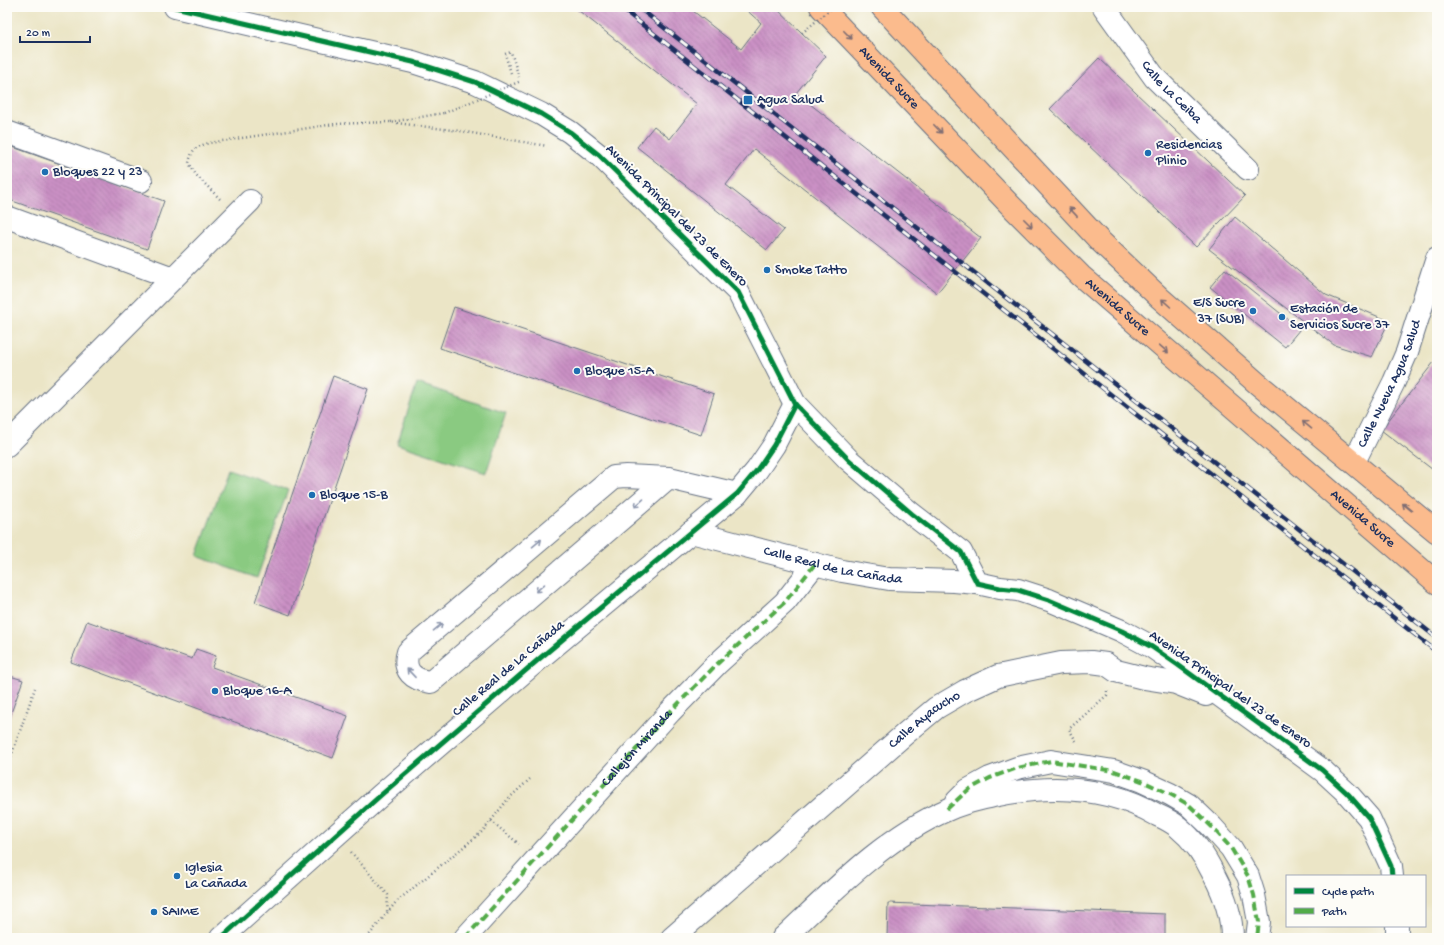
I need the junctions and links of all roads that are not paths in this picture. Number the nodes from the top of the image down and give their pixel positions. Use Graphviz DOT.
graph roads {
  1 [pos="175,7"];
  2 [pos="821,7"];
  3 [pos="882,7"];
  4 [pos="1104,7"];
  5 [pos="7,132"];
  6 [pos="1248,169"];
  7 [pos="141,181"];
  8 [pos="243,208"];
  9 [pos="7,217"];
  10 [pos="1437,258"];
  11 [pos="173,278"];
  12 [pos="795,404"];
  13 [pos="7,445"];
  14 [pos="1354,462"];
  15 [pos="669,478"];
  16 [pos="737,494"];
  17 [pos="691,532"];
  18 [pos="1437,532"];
  19 [pos="815,564"];
  20 [pos="977,583"];
  21 [pos="1437,583"];
  22 [pos="1235,707"];
  23 [pos="947,810"];
  24 [pos="1392,875"];
  25 [pos="1397,927"];
  26 [pos="221,938"];
  27 [pos="465,938"];
  28 [pos="672,938"];
  29 [pos="783,938"];
  30 [pos="1232,938"];
  31 [pos="1257,938"];
  32 [pos="1397,938"];
  1 -- 12 [label="street, Avenida Principal del 23 de Enero"];
  2 -- 21 [label="main road, Avenida Sucre, one-way"];
  14 -- 3 [label="main road, one-way"];
  4 -- 6 [label="street, Calle La Ceiba"];
  5 -- 7 [label="street"];
  8 -- 11 [label="street"];
  9 -- 11 [label="street"];
  10 -- 14 [label="street, Calle Nueva Agua Salud"];
  11 -- 13 [label="street"];
  12 -- 16 [label="street, Calle Real de La Cañada"];
  12 -- 20 [label="street, Avenida Principal del 23 de Enero"];
  18 -- 14 [label="main road, one-way"];
  15 -- 15 [label="street, one-way"];
  15 -- 16 [label="street"];
  16 -- 17 [label="street, Calle Real de La Cañada"];
  17 -- 19 [label="street, Calle Real de La Cañada"];
  17 -- 26 [label="street, Calle Real de La Cañada"];
  19 -- 20 [label="street, Calle Real de La Cañada"];
  19 -- 27 [label="street, Callejón Miranda"];
  20 -- 22 [label="street, Avenida Principal del 23 de Enero"];
  22 -- 24 [label="street, Avenida Principal del 23 de Enero"];
  22 -- 28 [label="street, Calle Ayacucho"];
  23 -- 29 [label="street"];
  23 -- 30 [label="street"];
  23 -- 31 [label="street"];
  25 -- 32 [label="street"];
}
